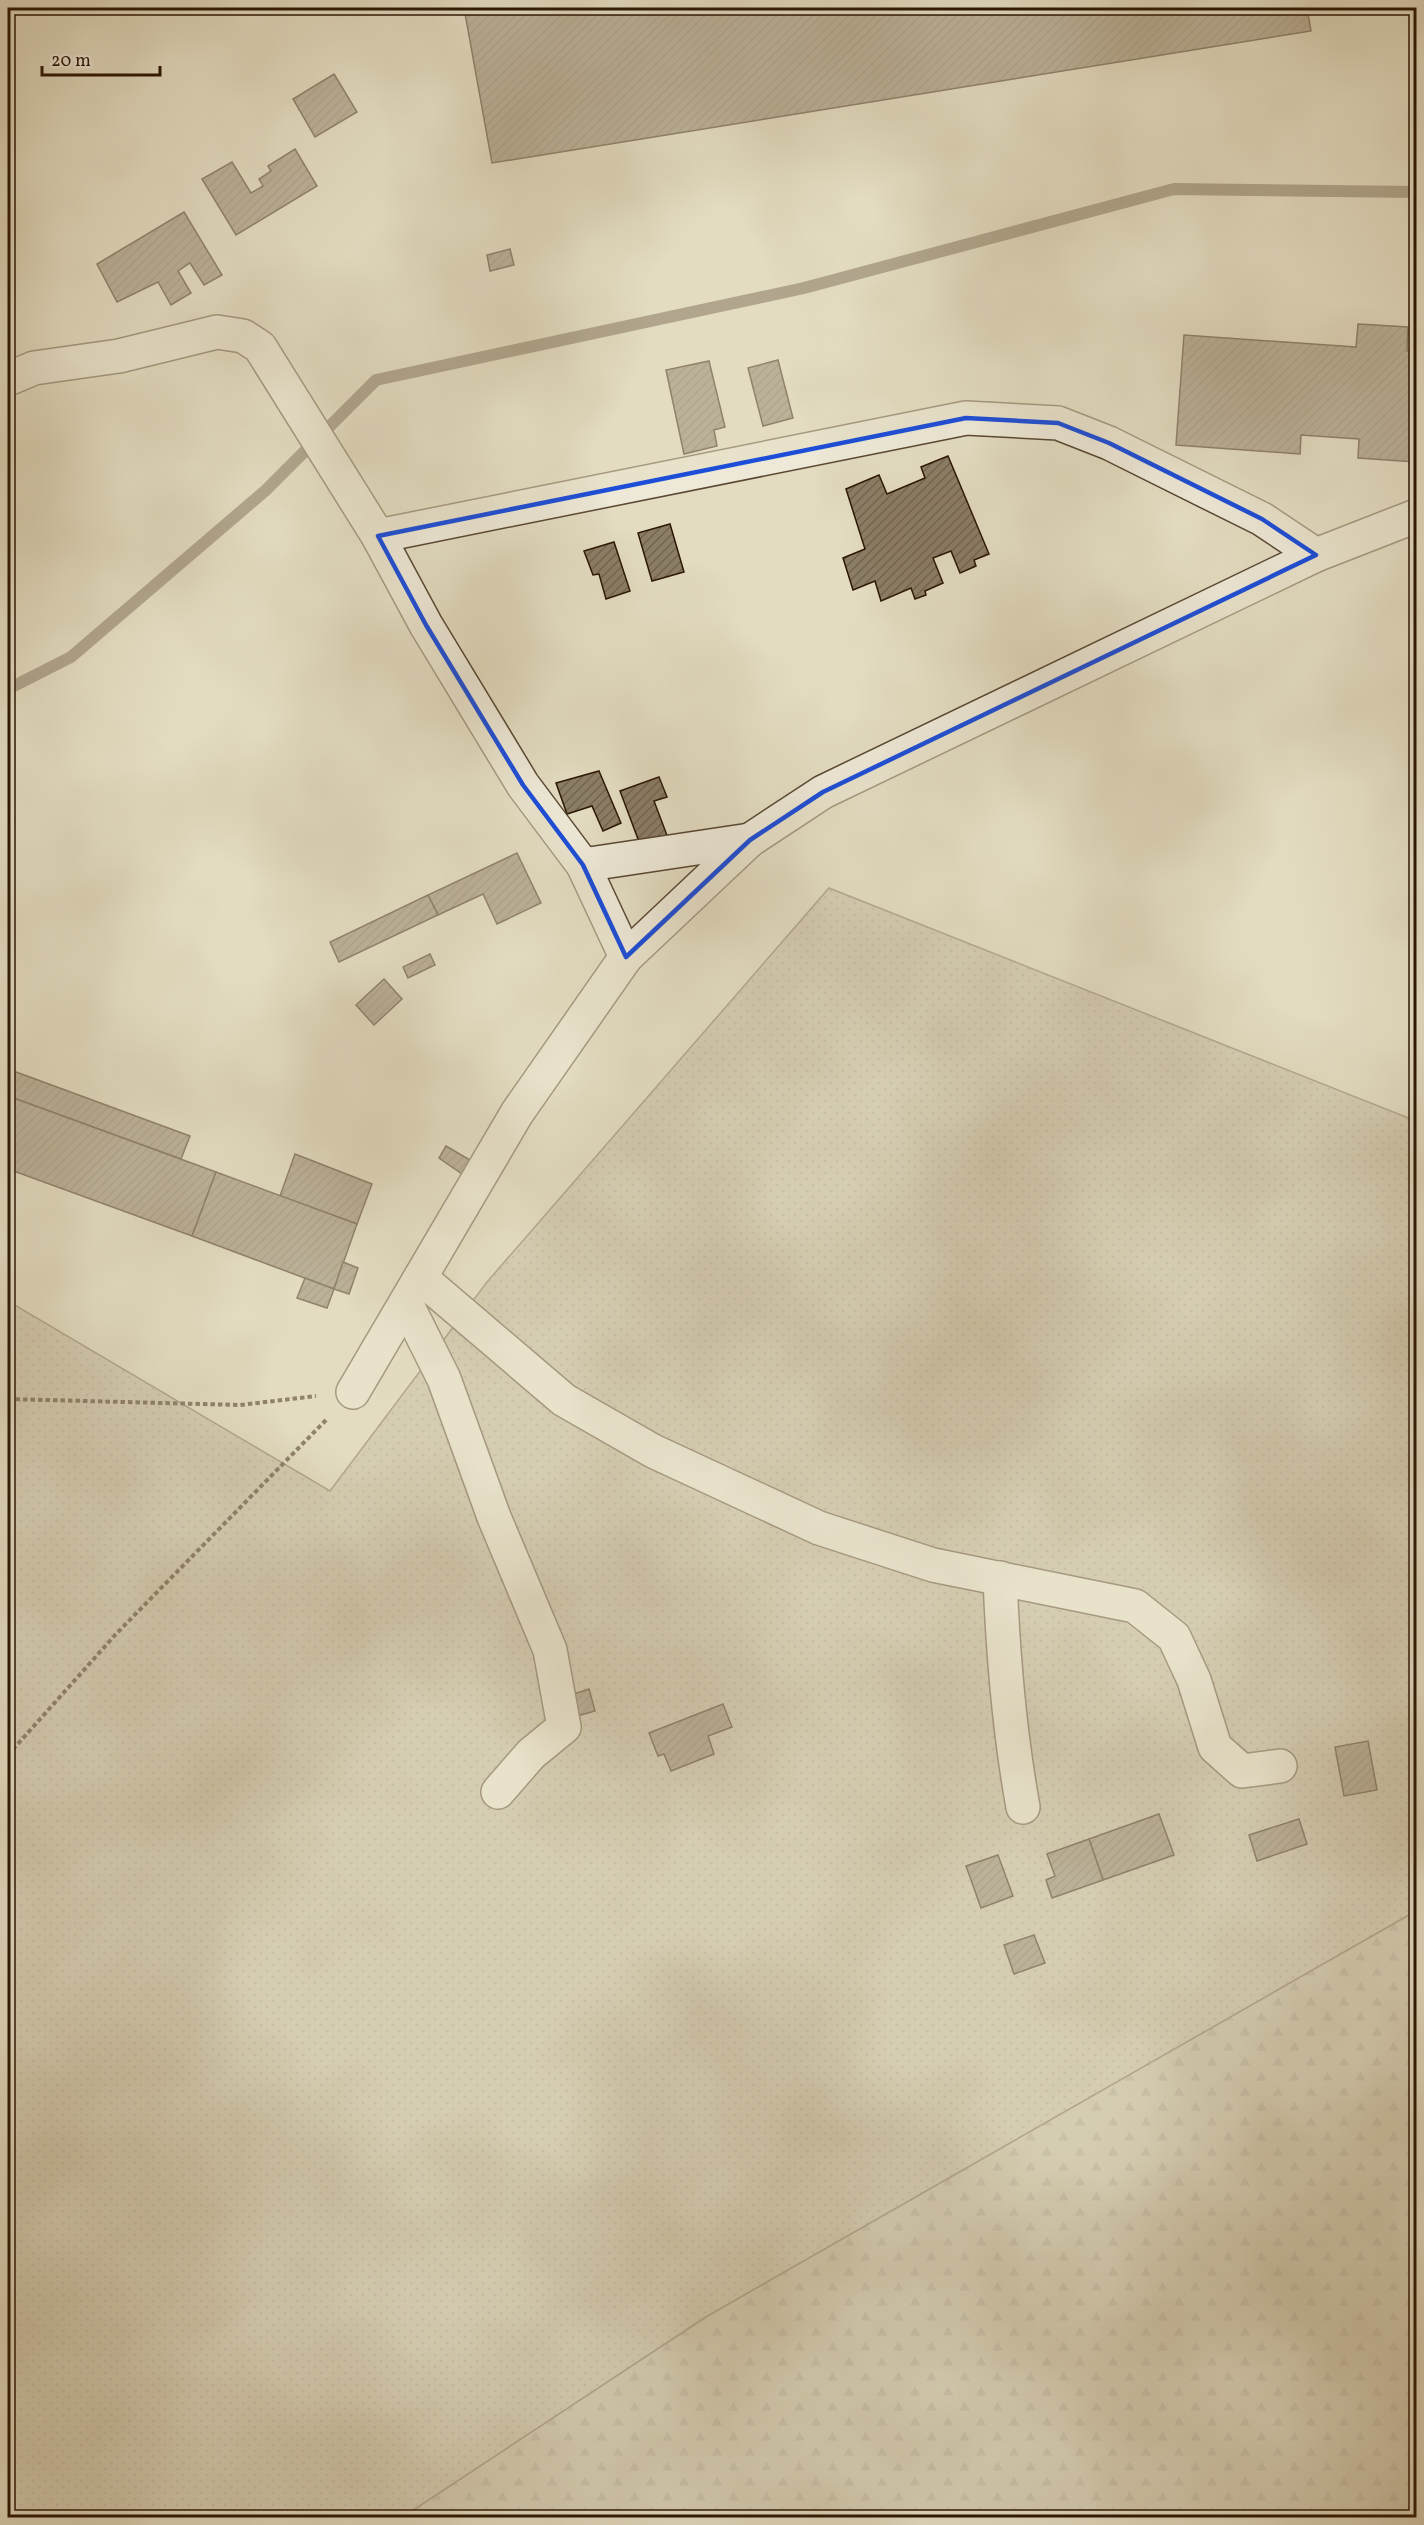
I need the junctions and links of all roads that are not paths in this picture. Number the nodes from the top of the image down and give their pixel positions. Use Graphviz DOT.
graph roads {
  1 [pos="8,379"];
  2 [pos="1416,516"];
  3 [pos="378,536"];
  4 [pos="1316,555"];
  5 [pos="750,840"];
  6 [pos="583,865"];
  7 [pos="626,957"];
  8 [pos="414,1290"];
  9 [pos="353,1392"];
  10 [pos="1000,1578"];
  11 [pos="1280,1767"];
  12 [pos="498,1792"];
  13 [pos="1023,1807"];
  1 -- 3 [label="street"];
  2 -- 4 [label="street"];
  3 -- 4 [label="street"];
  3 -- 6 [label="street"];
  4 -- 5 [label="street"];
  5 -- 6 [label="street"];
  5 -- 7 [label="street"];
  6 -- 7 [label="street"];
  7 -- 8 [label="street"];
  8 -- 9 [label="street"];
  8 -- 10 [label="street"];
  8 -- 12 [label="street"];
  10 -- 11 [label="street"];
  10 -- 13 [label="street"];
}
